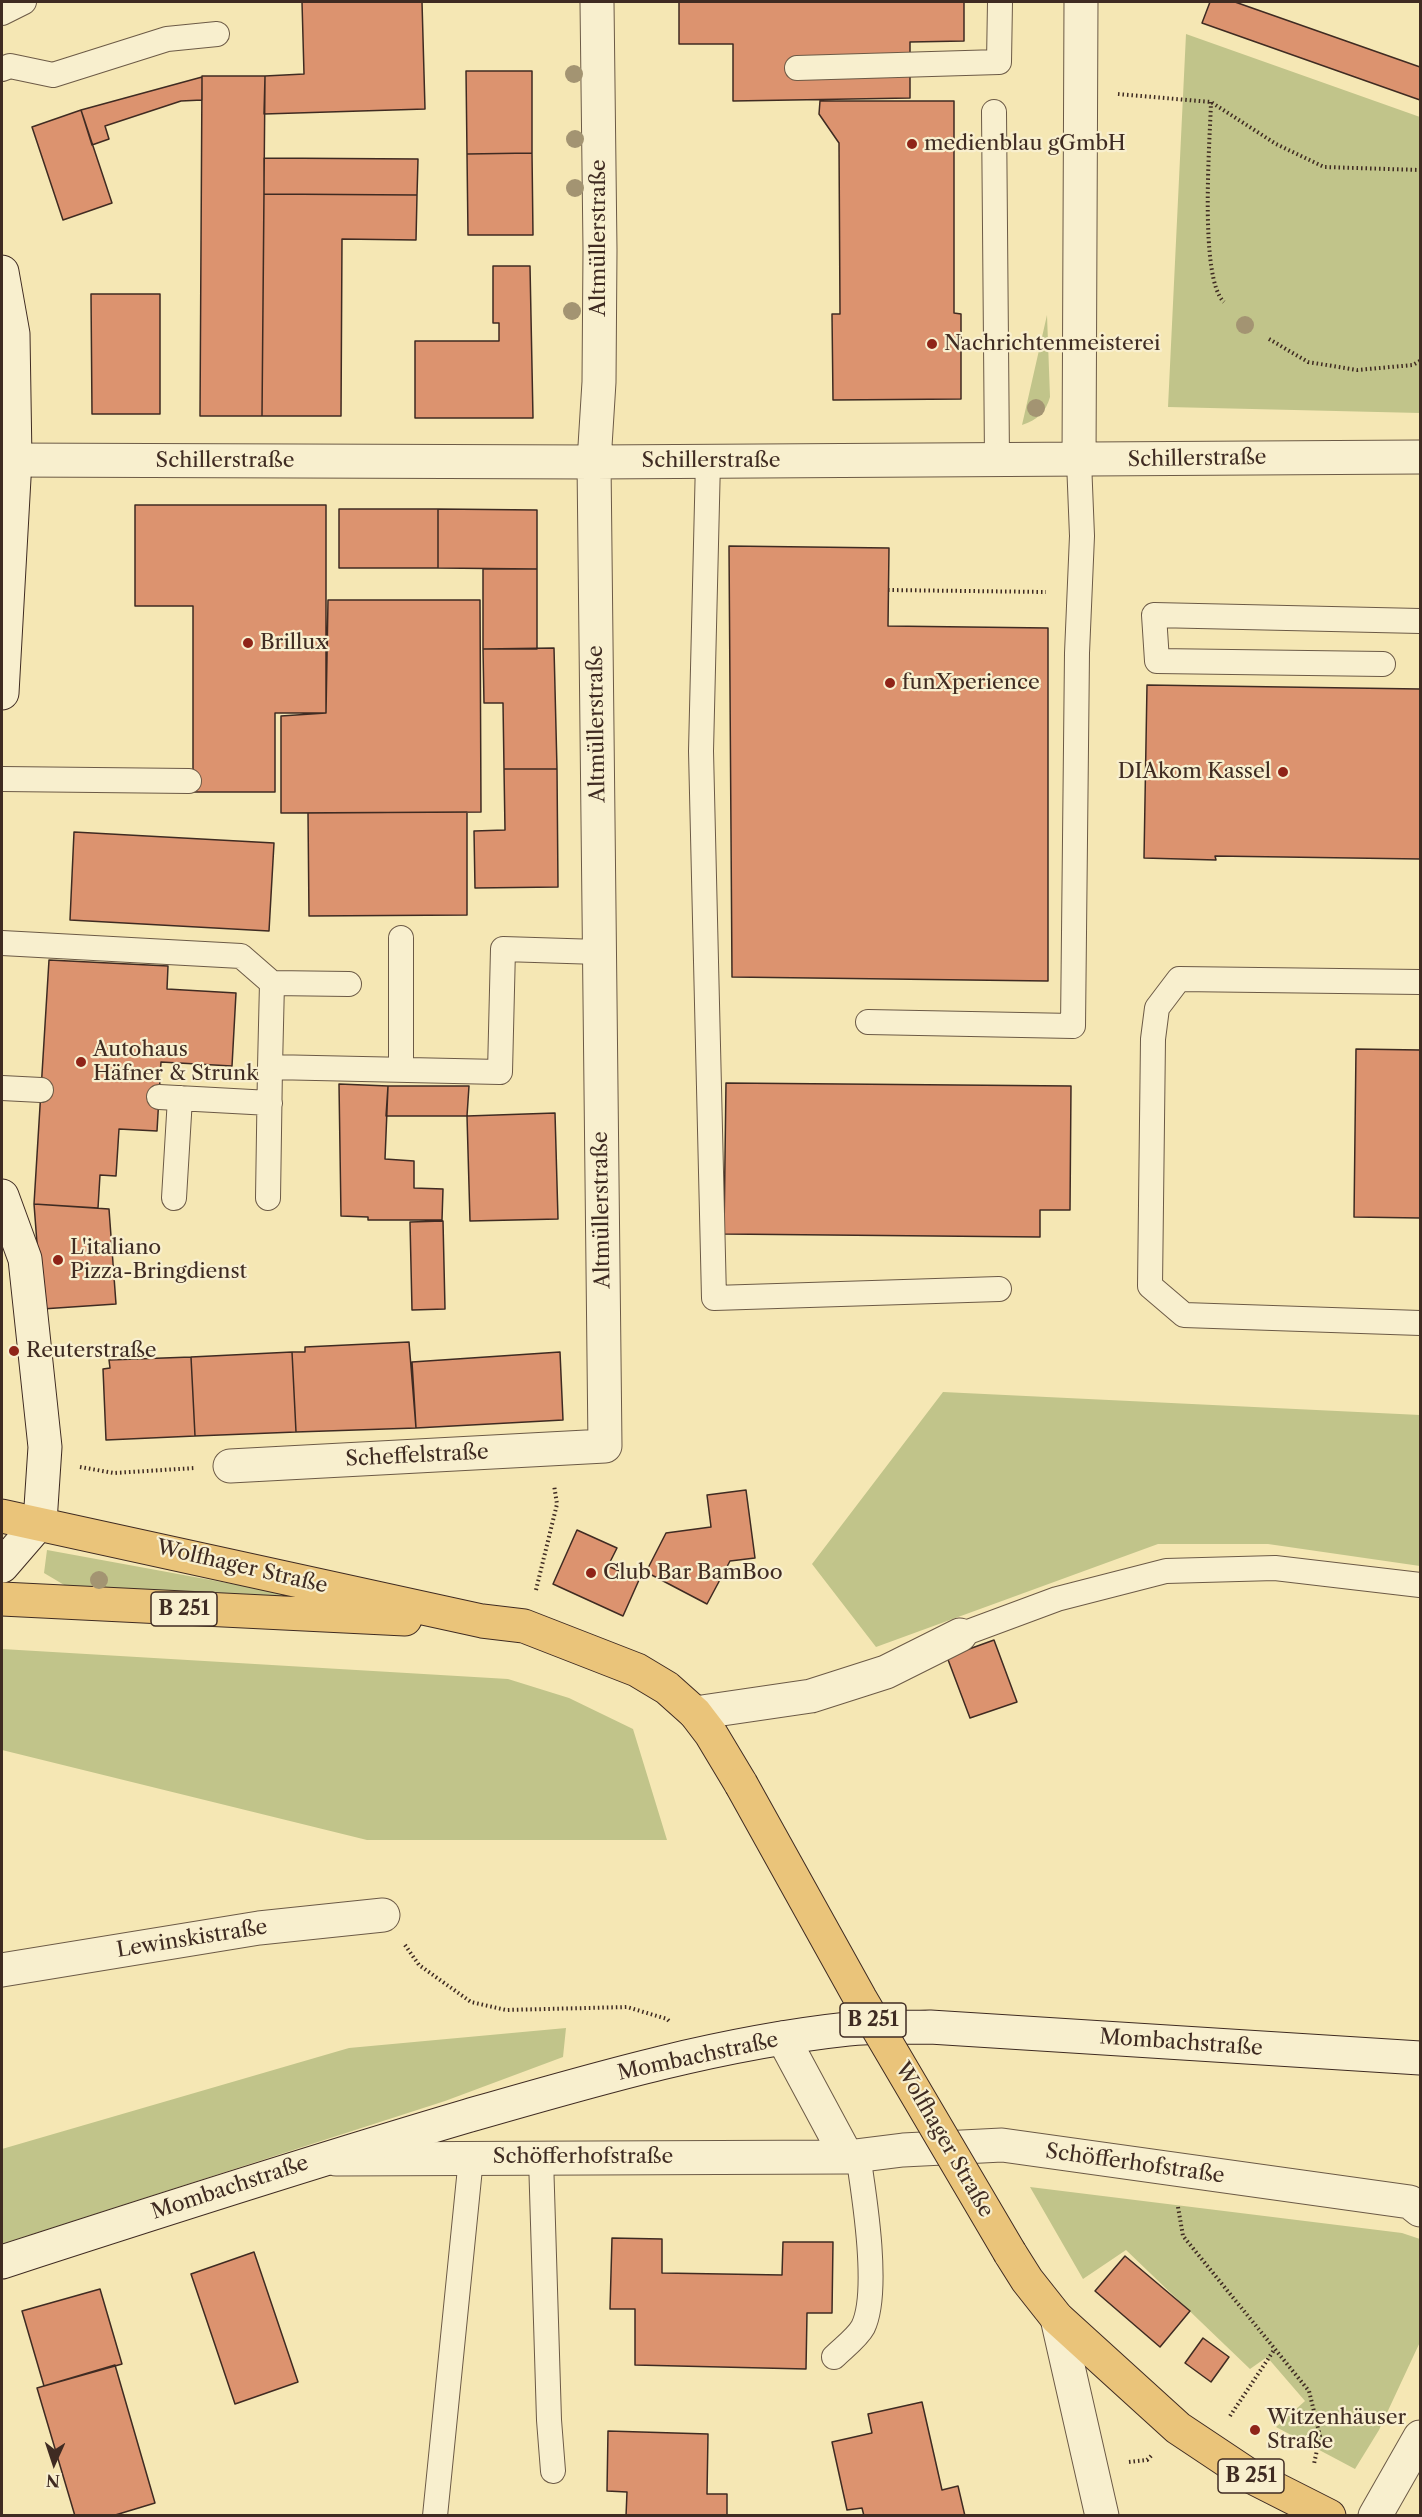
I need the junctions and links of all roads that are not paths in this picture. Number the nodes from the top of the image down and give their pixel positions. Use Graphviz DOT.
graph roads {
  1 [pos="24,2"];
  2 [pos="597,2"];
  3 [pos="1000,2"];
  4 [pos="1081,2"];
  5 [pos="2,13"];
  6 [pos="217,34"];
  7 [pos="797,68"];
  8 [pos="2,69"];
  9 [pos="994,112"];
  10 [pos="2,272"];
  11 [pos="1420,457"];
  12 [pos="997,459"];
  13 [pos="8,460"];
  14 [pos="1079,460"];
  15 [pos="708,461"];
  16 [pos="594,462"];
  17 [pos="1420,621"];
  18 [pos="1383,664"];
  19 [pos="2,693"];
  20 [pos="2,779"];
  21 [pos="189,780"];
  22 [pos="402,938"];
  23 [pos="2,943"];
  24 [pos="599,952"];
  25 [pos="1420,982"];
  26 [pos="272,983"];
  27 [pos="349,984"];
  28 [pos="868,1022"];
  29 [pos="270,1067"];
  30 [pos="400,1070"];
  31 [pos="2,1088"];
  32 [pos="41,1090"];
  33 [pos="270,1103"];
  34 [pos="2,1196"];
  35 [pos="174,1198"];
  36 [pos="268,1198"];
  37 [pos="999,1289"];
  38 [pos="1420,1323"];
  39 [pos="604,1446"];
  40 [pos="230,1466"];
  41 [pos="2,1516"];
  42 [pos="40,1522"];
  43 [pos="2,1566"];
  44 [pos="1420,1585"];
  45 [pos="2,1599"];
  46 [pos="482,1621"];
  47 [pos="960,1635"];
  48 [pos="703,1724"];
  49 [pos="383,1915"];
  50 [pos="2,1970"];
  51 [pos="783,2038"];
  52 [pos="1420,2058"];
  53 [pos="852,2156"];
  54 [pos="471,2158"];
  55 [pos="541,2158"];
  56 [pos="319,2160"];
  57 [pos="1420,2210"];
  58 [pos="2,2262"];
  59 [pos="1058,2318"];
  60 [pos="834,2357"];
  61 [pos="1420,2437"];
  62 [pos="553,2470"];
  63 [pos="435,2516"];
  64 [pos="1102,2516"];
  65 [pos="1329,2516"];
  66 [pos="1375,2516"];
  1 -- 5 [label="lane"];
  2 -- 16 [label="street, Altmüllerstraße"];
  3 -- 7 [label="lane"];
  4 -- 14 [label="street"];
  6 -- 8 [label="lane"];
  9 -- 12 [label="lane"];
  10 -- 13 [label="street"];
  11 -- 14 [label="street, Schillerstraße"];
  12 -- 14 [label="street, Schillerstraße"];
  12 -- 15 [label="street, Schillerstraße"];
  13 -- 16 [label="street, Schillerstraße"];
  13 -- 19 [label="street"];
  14 -- 28 [label="lane"];
  15 -- 16 [label="street, Schillerstraße"];
  15 -- 37 [label="lane"];
  16 -- 24 [label="street, Altmüllerstraße"];
  17 -- 18 [label="lane"];
  20 -- 21 [label="lane"];
  22 -- 30 [label="lane"];
  23 -- 26 [label="lane"];
  24 -- 30 [label="lane"];
  24 -- 39 [label="street, Altmüllerstraße"];
  25 -- 38 [label="lane"];
  26 -- 27 [label="lane"];
  26 -- 29 [label="lane"];
  29 -- 30 [label="lane"];
  29 -- 33 [label="lane"];
  31 -- 32 [label="lane"];
  33 -- 35 [label="lane"];
  33 -- 36 [label="lane"];
  34 -- 42 [label="street"];
  39 -- 40 [label="street, Scheffelstraße"];
  41 -- 42 [label="main road, Wolfhager Straße / B 251"];
  42 -- 43 [label="street"];
  42 -- 46 [label="main road, Wolfhager Straße / B 251"];
  44 -- 47 [label="lane"];
  45 -- 46 [label="main road, Wolfhager Straße / B 251"];
  46 -- 48 [label="main road, Wolfhager Straße / B 251"];
  47 -- 48 [label="street"];
  48 -- 59 [label="main road, Wolfhager Straße / B 251, bridge"];
  49 -- 50 [label="street, Lewinskistraße"];
  51 -- 52 [label="street, Mombachstraße"];
  51 -- 53 [label="street"];
  51 -- 56 [label="street, Mombachstraße"];
  53 -- 55 [label="street, Schöfferhofstraße"];
  53 -- 57 [label="street, Schöfferhofstraße"];
  53 -- 60 [label="lane"];
  54 -- 55 [label="street, Schöfferhofstraße"];
  54 -- 56 [label="street, Schöfferhofstraße"];
  54 -- 63 [label="lane"];
  55 -- 62 [label="lane"];
  56 -- 58 [label="street, Mombachstraße"];
  59 -- 64 [label="street"];
  59 -- 65 [label="main road, Wolfhager Straße / B 251"];
  61 -- 66 [label="street"];
}
